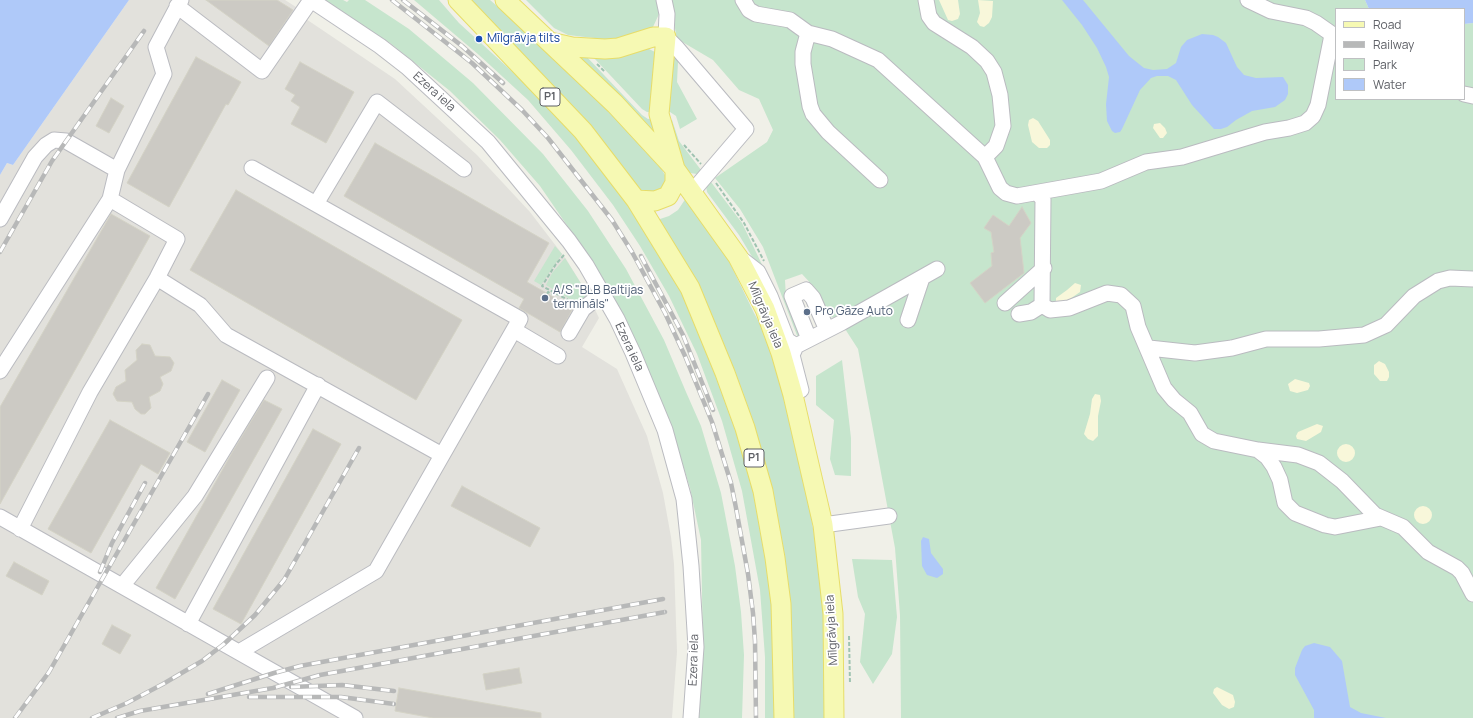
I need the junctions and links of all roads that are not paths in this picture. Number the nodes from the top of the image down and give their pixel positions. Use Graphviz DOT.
graph roads {
  1 [pos="311,0"];
  2 [pos="458,0"];
  3 [pos="505,0"];
  4 [pos="664,0"];
  5 [pos="742,0"];
  6 [pos="926,0"];
  7 [pos="1248,0"];
  8 [pos="179,3"];
  9 [pos="808,35"];
  10 [pos="666,37"];
  11 [pos="1333,39"];
  12 [pos="549,41"];
  13 [pos="986,156"];
  14 [pos="252,168"];
  15 [pos="464,169"];
  16 [pos="675,169"];
  17 [pos="117,170"];
  18 [pos="880,180"];
  19 [pos="692,192"];
  20 [pos="1042,194"];
  21 [pos="110,199"];
  22 [pos="636,200"];
  23 [pos="316,204"];
  24 [pos="0,219"];
  25 [pos="738,257"];
  26 [pos="1044,268"];
  27 [pos="938,269"];
  28 [pos="157,278"];
  29 [pos="922,278"];
  30 [pos="1473,279"];
  31 [pos="603,293"];
  32 [pos="1005,303"];
  33 [pos="1042,305"];
  34 [pos="1019,314"];
  35 [pos="908,320"];
  36 [pos="514,330"];
  37 [pos="827,330"];
  38 [pos="569,334"];
  39 [pos="802,342"];
  40 [pos="1149,348"];
  41 [pos="558,356"];
  42 [pos="0,371"];
  43 [pos="267,378"];
  44 [pos="318,385"];
  45 [pos="802,432"];
  46 [pos="1258,450"];
  47 [pos="442,455"];
  48 [pos="889,516"];
  49 [pos="0,517"];
  50 [pos="1381,518"];
  51 [pos="823,525"];
  52 [pos="20,529"];
  53 [pos="122,586"];
  54 [pos="1473,594"];
  55 [pos="188,624"];
  56 [pos="239,652"];
  57 [pos="354,718"];
  58 [pos="691,718"];
  59 [pos="784,718"];
  60 [pos="834,718"];
  1 -- 8 [label="street"];
  1 -- 31 [label="street, Ezera iela"];
  2 -- 22 [label="main road, P1"];
  3 -- 12 [label="main road, Mīlgrāvja iela"];
  4 -- 10 [label="street"];
  5 -- 9 [label="street"];
  6 -- 13 [label="street"];
  7 -- 11 [label="street"];
  8 -- 17 [label="street"];
  9 -- 13 [label="street"];
  9 -- 18 [label="street"];
  10 -- 12 [label="main road"];
  10 -- 16 [label="main road"];
  10 -- 19 [label="street"];
  11 -- 20 [label="street"];
  12 -- 16 [label="main road, Mīlgrāvja iela"];
  13 -- 20 [label="street"];
  14 -- 23 [label="street"];
  15 -- 23 [label="street"];
  16 -- 19 [label="main road, Mīlgrāvja iela"];
  16 -- 22 [label="main road"];
  17 -- 21 [label="street"];
  17 -- 24 [label="street"];
  19 -- 25 [label="main road, Mīlgrāvja iela"];
  20 -- 26 [label="street"];
  21 -- 28 [label="street"];
  21 -- 42 [label="street"];
  22 -- 59 [label="main road, P1"];
  23 -- 36 [label="street"];
  25 -- 39 [label="street"];
  25 -- 45 [label="main road, Mīlgrāvja iela"];
  26 -- 32 [label="street"];
  26 -- 33 [label="street"];
  27 -- 29 [label="street"];
  28 -- 44 [label="street"];
  28 -- 52 [label="street"];
  29 -- 35 [label="street"];
  29 -- 37 [label="street"];
  30 -- 40 [label="street"];
  31 -- 38 [label="street"];
  31 -- 58 [label="street, Ezera iela"];
  33 -- 34 [label="street"];
  33 -- 40 [label="street"];
  36 -- 41 [label="street"];
  36 -- 47 [label="street"];
  37 -- 39 [label="street"];
  37 -- 39 [label="street"];
  39 -- 45 [label="street"];
  40 -- 46 [label="street"];
  43 -- 53 [label="street"];
  44 -- 47 [label="street"];
  44 -- 55 [label="street"];
  45 -- 51 [label="main road, Mīlgrāvja iela"];
  46 -- 50 [label="street"];
  46 -- 50 [label="street"];
  47 -- 56 [label="street"];
  48 -- 51 [label="street"];
  49 -- 52 [label="street"];
  50 -- 54 [label="street"];
  51 -- 60 [label="main road, Mīlgrāvja iela"];
  52 -- 53 [label="street"];
  53 -- 55 [label="street"];
  55 -- 56 [label="street"];
  56 -- 57 [label="street"];
}
